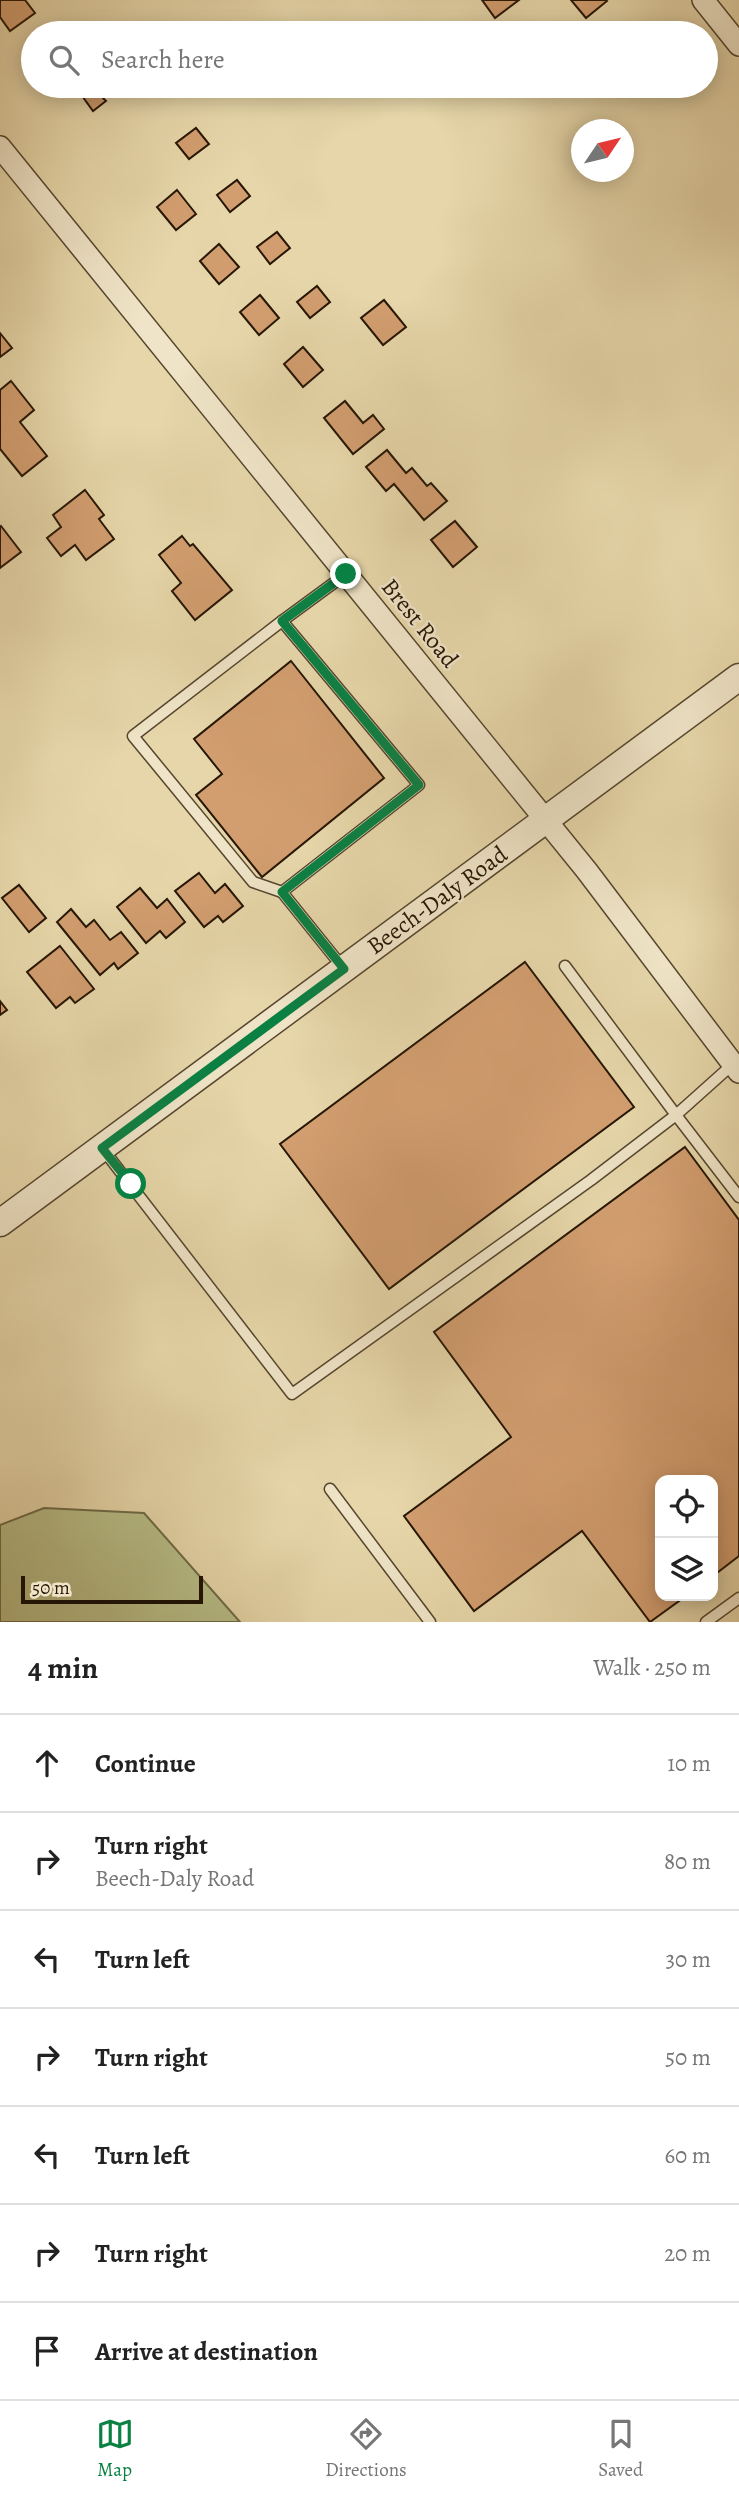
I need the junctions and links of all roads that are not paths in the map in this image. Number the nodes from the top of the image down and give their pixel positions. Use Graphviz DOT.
graph roads {
  1 [pos="703,0"];
  2 [pos="739,44"];
  3 [pos="0,147"];
  4 [pos="346,574"];
  5 [pos="282,621"];
  6 [pos="739,677"];
  7 [pos="546,820"];
  8 [pos="282,892"];
  9 [pos="565,966"];
  10 [pos="344,969"];
  11 [pos="736,1068"];
  12 [pos="676,1115"];
  13 [pos="102,1148"];
  14 [pos="739,1197"];
  15 [pos="0,1223"];
  16 [pos="330,1489"];
  17 [pos="739,1598"];
  18 [pos="430,1622"];
  19 [pos="706,1622"];
  1 -- 2 [label="street"];
  3 -- 4 [label="street, Brest Road"];
  4 -- 5 [label="lane"];
  4 -- 7 [label="street, Brest Road"];
  5 -- 8 [label="lane"];
  5 -- 8 [label="lane"];
  6 -- 7 [label="street, Beech-Daly Road"];
  7 -- 10 [label="street, Beech-Daly Road"];
  7 -- 11 [label="street, Brest Road"];
  8 -- 10 [label="lane"];
  9 -- 12 [label="lane"];
  10 -- 13 [label="street, Beech-Daly Road"];
  11 -- 12 [label="lane"];
  12 -- 13 [label="lane"];
  12 -- 14 [label="lane"];
  13 -- 15 [label="street, Beech-Daly Road"];
  16 -- 18 [label="lane"];
  17 -- 19 [label="lane"];
}
